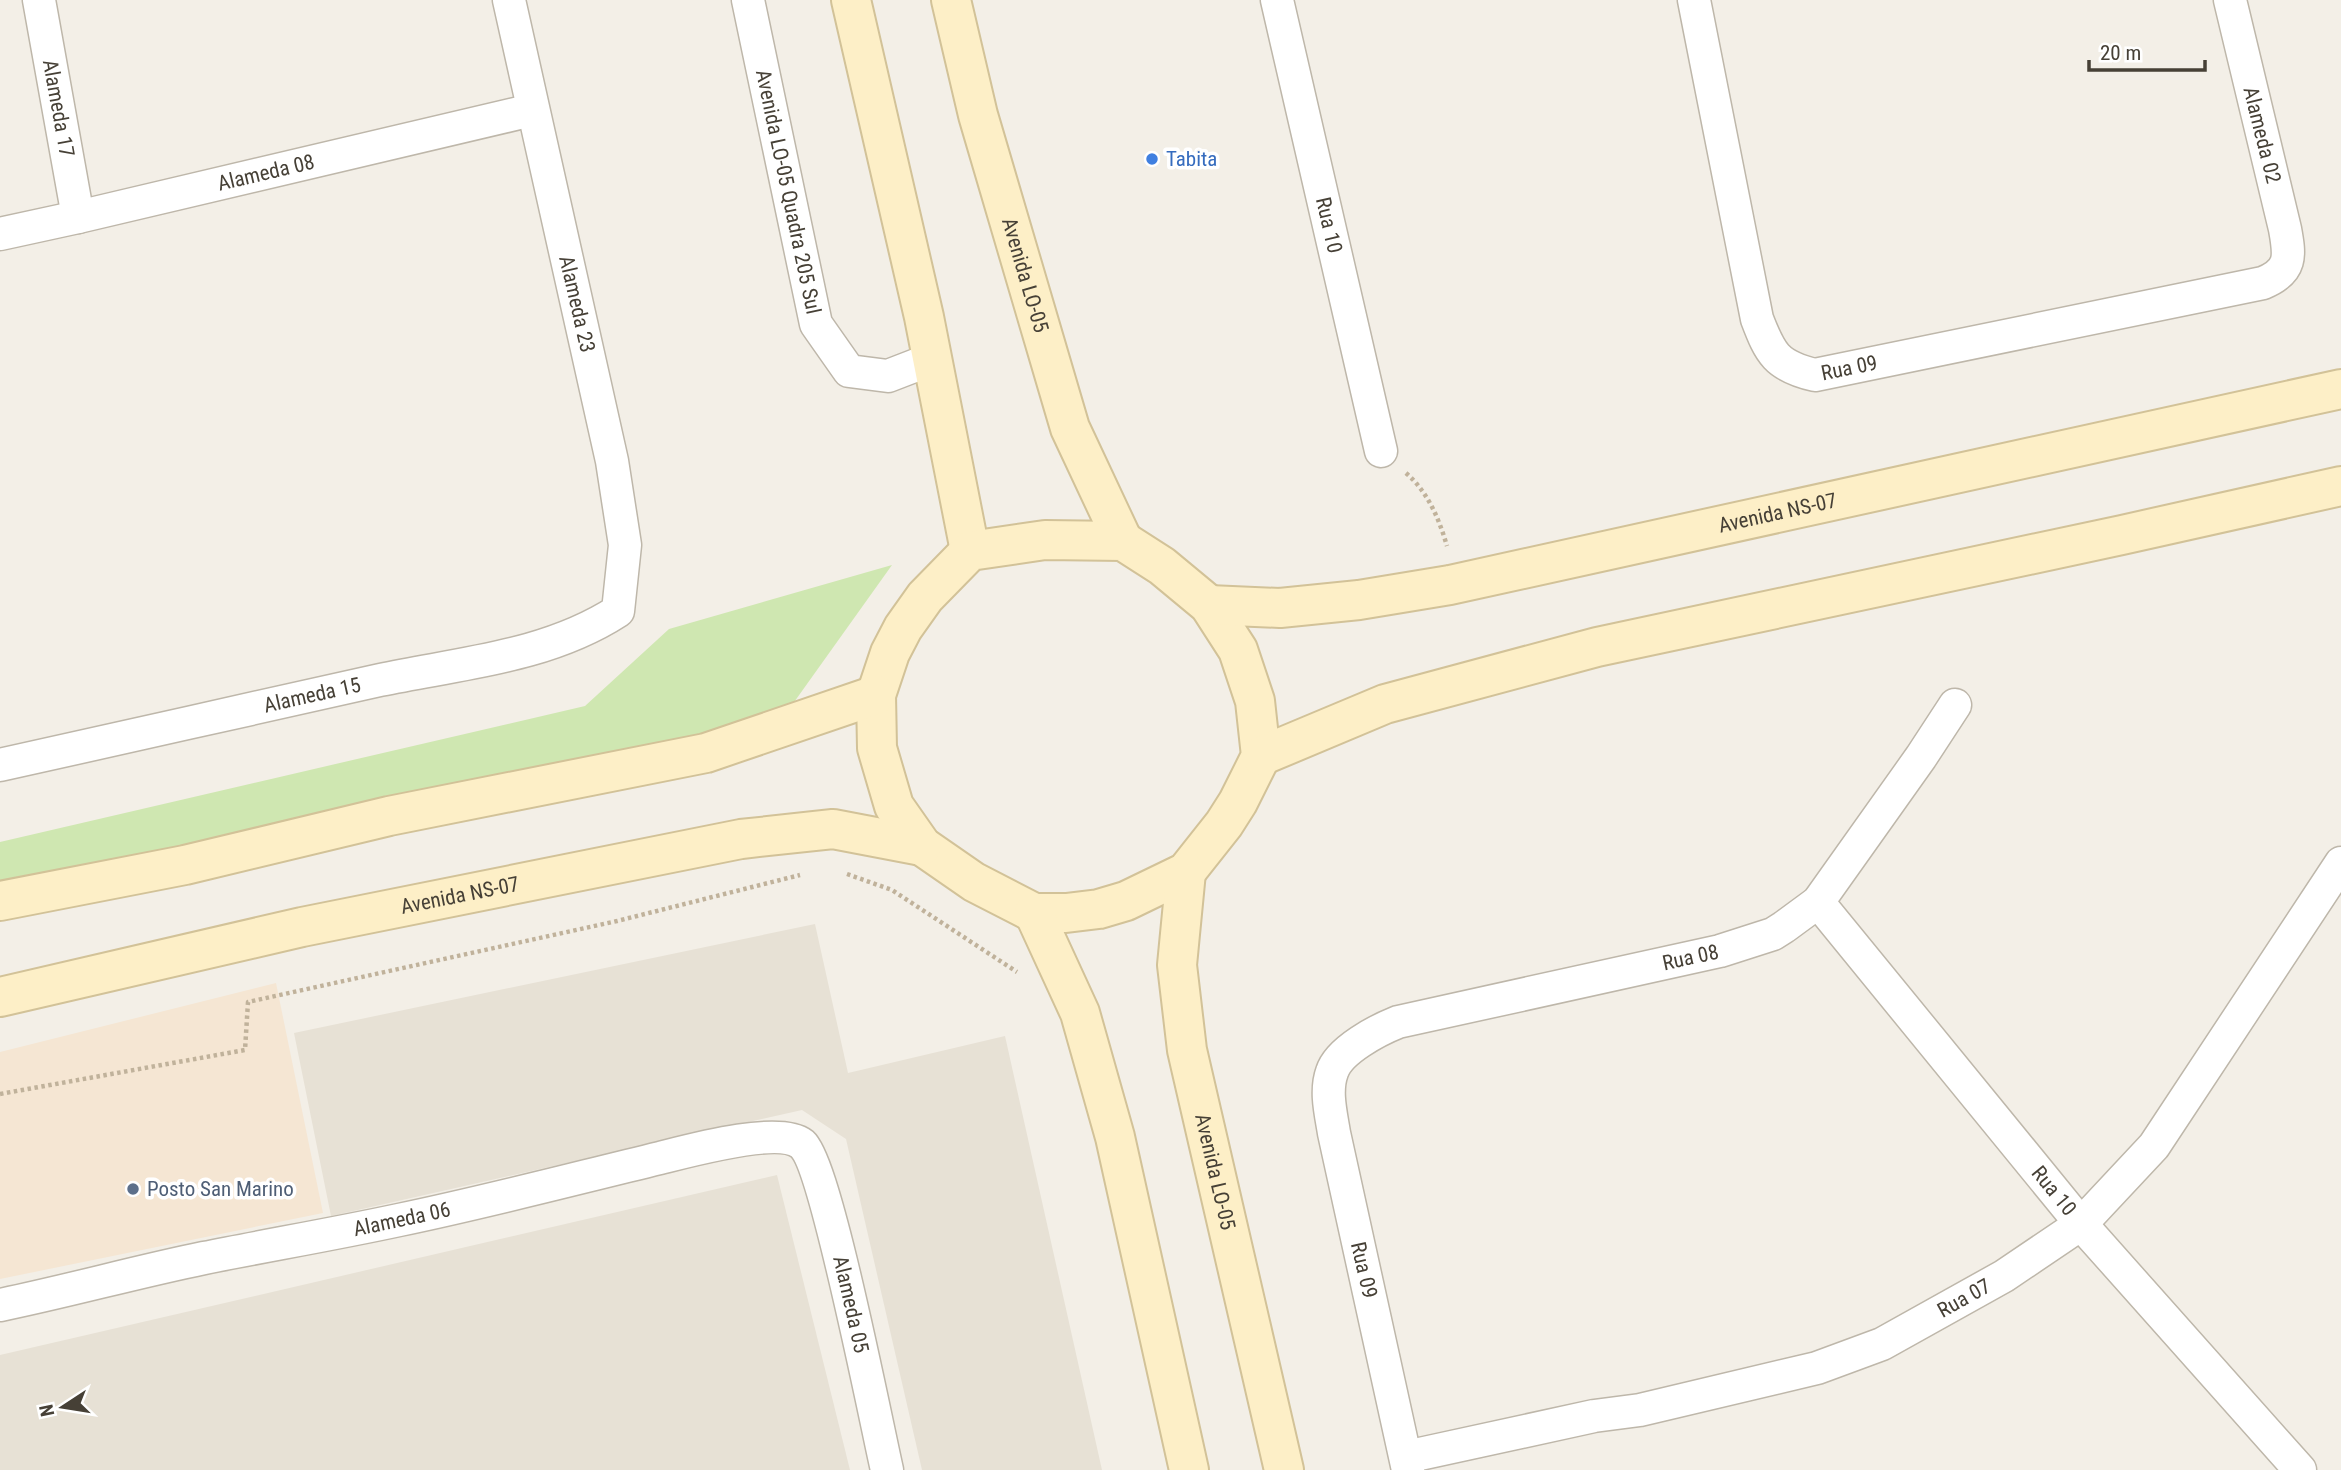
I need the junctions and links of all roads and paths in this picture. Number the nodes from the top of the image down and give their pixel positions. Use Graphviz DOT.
graph roads {
  1 [pos="38,0"];
  2 [pos="509,0"];
  3 [pos="748,0"];
  4 [pos="851,0"];
  5 [pos="951,0"];
  6 [pos="1277,0"];
  7 [pos="1694,0"];
  8 [pos="2230,0"];
  9 [pos="532,110"];
  10 [pos="78,217"];
  11 [pos="0,233"];
  12 [pos="2283,270"];
  13 [pos="932,359"];
  14 [pos="2341,389"];
  15 [pos="1381,451"];
  16 [pos="2341,486"];
  17 [pos="1123,541"];
  18 [pos="970,551"];
  19 [pos="1450,585"];
  20 [pos="1209,605"];
  21 [pos="618,611"];
  22 [pos="876,695"];
  23 [pos="1955,705"];
  24 [pos="1261,756"];
  25 [pos="0,765"];
  26 [pos="922,846"];
  27 [pos="2341,863"];
  28 [pos="838,871"];
  29 [pos="811,872"];
  30 [pos="1186,872"];
  31 [pos="0,901"];
  32 [pos="1818,902"];
  33 [pos="1034,913"];
  34 [pos="1025,977"];
  35 [pos="0,997"];
  36 [pos="1332,1070"];
  37 [pos="0,1094"];
  38 [pos="802,1144"];
  39 [pos="2081,1224"];
  40 [pos="0,1305"];
  41 [pos="1407,1464"];
  42 [pos="887,1470"];
  43 [pos="1189,1470"];
  44 [pos="1284,1470"];
  45 [pos="2300,1470"];
  1 -- 10 [label="street, Alameda 17"];
  2 -- 9 [label="street, Alameda 23"];
  3 -- 13 [label="street, Avenida LO-05 Quadra 205 Sul"];
  4 -- 13 [label="street"];
  5 -- 17 [label="street, Avenida LO-05"];
  6 -- 15 [label="street, Rua 10"];
  7 -- 12 [label="street, Rua 09"];
  8 -- 12 [label="street, Alameda 02"];
  9 -- 10 [label="street, Alameda 08"];
  9 -- 21 [label="street, Alameda 23"];
  10 -- 11 [label="street, Alameda 08"];
  13 -- 18 [label="street"];
  14 -- 19 [label="street, Avenida NS-07"];
  15 -- 19 [label="path"];
  16 -- 24 [label="street"];
  17 -- 18 [label="street"];
  17 -- 20 [label="street"];
  18 -- 22 [label="street"];
  19 -- 20 [label="street, Avenida NS-07"];
  20 -- 24 [label="street"];
  21 -- 25 [label="street, Alameda 15"];
  22 -- 26 [label="street"];
  22 -- 31 [label="street"];
  23 -- 32 [label="street, Rua 08"];
  24 -- 30 [label="street"];
  26 -- 33 [label="street"];
  26 -- 35 [label="street, Avenida NS-07"];
  27 -- 39 [label="street, Rua 07"];
  28 -- 34 [label="path"];
  29 -- 37 [label="path"];
  30 -- 33 [label="street"];
  30 -- 44 [label="street, Avenida LO-05"];
  32 -- 36 [label="street, Rua 08"];
  32 -- 39 [label="street, Rua 10"];
  33 -- 43 [label="street"];
  36 -- 41 [label="street, Rua 09"];
  38 -- 40 [label="street, Alameda 06"];
  38 -- 42 [label="street, Alameda 05"];
  39 -- 41 [label="street, Rua 07"];
  39 -- 45 [label="street, Rua 10"];
}
